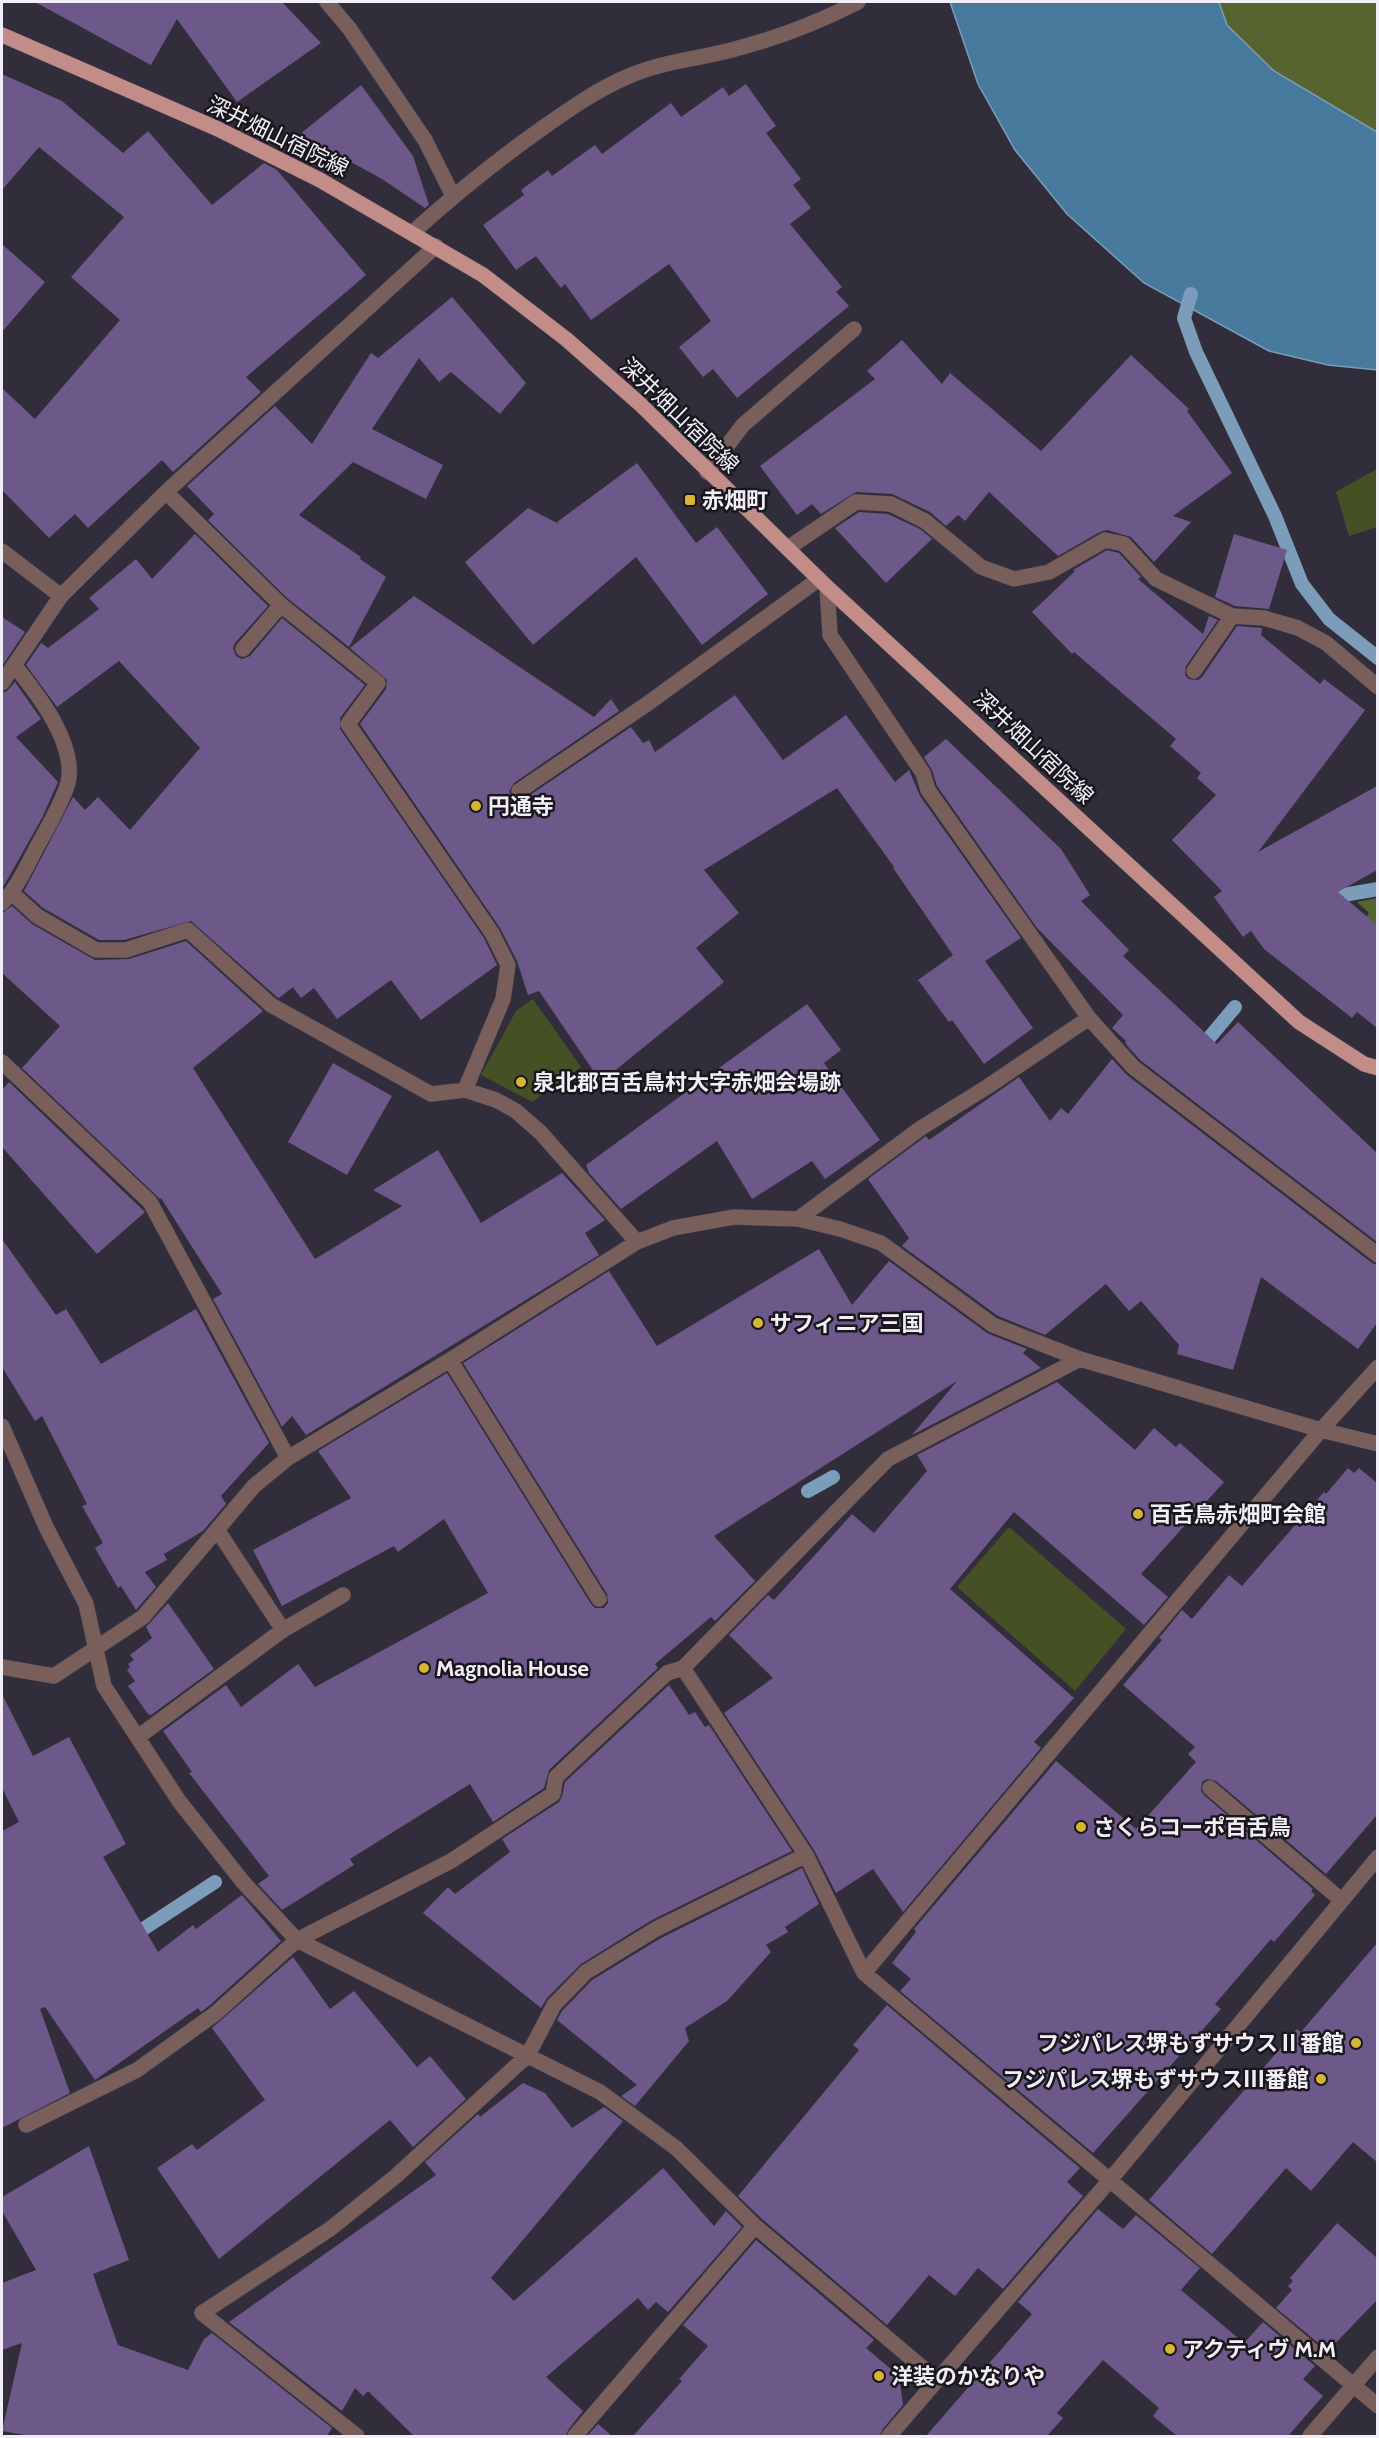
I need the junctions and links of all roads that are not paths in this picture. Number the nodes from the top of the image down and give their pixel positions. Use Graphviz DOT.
graph roads {
  1 [pos="327,2"];
  2 [pos="858,2"];
  3 [pos="831,8"];
  4 [pos="2,35"];
  5 [pos="453,196"];
  6 [pos="412,232"];
  7 [pos="436,246"];
  8 [pos="854,329"];
  9 [pos="707,472"];
  10 [pos="166,492"];
  11 [pos="789,548"];
  12 [pos="2,551"];
  13 [pos="823,583"];
  14 [pos="61,596"];
  15 [pos="281,605"];
  16 [pos="1232,616"];
  17 [pos="243,649"];
  18 [pos="14,665"];
  19 [pos="1194,670"];
  20 [pos="2,683"];
  21 [pos="1377,687"];
  22 [pos="519,791"];
  23 [pos="7,898"];
  24 [pos="1089,1018"];
  25 [pos="2,1062"];
  26 [pos="1377,1068"];
  27 [pos="465,1090"];
  28 [pos="798,1219"];
  29 [pos="637,1242"];
  30 [pos="1377,1255"];
  31 [pos="1080,1359"];
  32 [pos="450,1360"];
  33 [pos="1377,1366"];
  34 [pos="2,1426"];
  35 [pos="1321,1430"];
  36 [pos="1377,1444"];
  37 [pos="288,1458"];
  38 [pos="218,1531"];
  39 [pos="343,1595"];
  40 [pos="599,1599"];
  41 [pos="283,1630"];
  42 [pos="96,1647"];
  43 [pos="2,1667"];
  44 [pos="683,1668"];
  45 [pos="138,1737"];
  46 [pos="1210,1788"];
  47 [pos="806,1855"];
  48 [pos="1377,1857"];
  49 [pos="1341,1900"];
  50 [pos="297,1940"];
  51 [pos="864,1973"];
  52 [pos="528,2055"];
  53 [pos="26,2125"];
  54 [pos="1110,2180"];
  55 [pos="755,2226"];
  56 [pos="1377,2357"];
  57 [pos="936,2380"];
  58 [pos="1354,2385"];
  59 [pos="1377,2406"];
  60 [pos="357,2436"];
  61 [pos="575,2436"];
  62 [pos="889,2436"];
  63 [pos="1310,2436"];
  1 -- 5 [label="street"];
  2 -- 3 [label="street"];
  3 -- 5 [label="street"];
  4 -- 6 [label="main road, 深井畑山宿院線"];
  5 -- 6 [label="street"];
  6 -- 7 [label="main road, 深井畑山宿院線"];
  7 -- 9 [label="main road, 深井畑山宿院線"];
  7 -- 10 [label="street"];
  8 -- 9 [label="street"];
  9 -- 11 [label="main road, 深井畑山宿院線"];
  10 -- 14 [label="street"];
  10 -- 15 [label="street"];
  11 -- 13 [label="main road, 深井畑山宿院線"];
  11 -- 16 [label="street"];
  12 -- 14 [label="street"];
  13 -- 22 [label="street"];
  13 -- 24 [label="street"];
  13 -- 26 [label="main road, 深井畑山宿院線"];
  14 -- 18 [label="street"];
  15 -- 17 [label="street"];
  15 -- 27 [label="street"];
  16 -- 19 [label="street"];
  16 -- 21 [label="street"];
  18 -- 20 [label="street"];
  18 -- 23 [label="street"];
  23 -- 27 [label="street"];
  24 -- 28 [label="street"];
  24 -- 30 [label="street"];
  25 -- 37 [label="street"];
  27 -- 29 [label="street"];
  28 -- 29 [label="street"];
  28 -- 31 [label="street"];
  29 -- 32 [label="street"];
  31 -- 35 [label="street"];
  31 -- 44 [label="street"];
  32 -- 37 [label="street"];
  32 -- 40 [label="street"];
  33 -- 35 [label="street"];
  34 -- 42 [label="street"];
  35 -- 36 [label="street"];
  35 -- 51 [label="street"];
  37 -- 38 [label="street"];
  38 -- 41 [label="street"];
  38 -- 42 [label="street"];
  39 -- 41 [label="street"];
  41 -- 45 [label="street"];
  42 -- 43 [label="street"];
  42 -- 45 [label="street"];
  44 -- 47 [label="street"];
  44 -- 50 [label="street"];
  45 -- 50 [label="street"];
  46 -- 49 [label="street"];
  47 -- 51 [label="street"];
  47 -- 52 [label="street"];
  48 -- 49 [label="street"];
  49 -- 54 [label="street"];
  50 -- 52 [label="street"];
  50 -- 53 [label="street"];
  51 -- 54 [label="street"];
  52 -- 55 [label="street"];
  52 -- 60 [label="street"];
  54 -- 57 [label="street"];
  54 -- 58 [label="street"];
  55 -- 57 [label="street"];
  55 -- 61 [label="street"];
  56 -- 58 [label="street"];
  57 -- 62 [label="street"];
  58 -- 59 [label="street"];
  58 -- 63 [label="street"];
}
